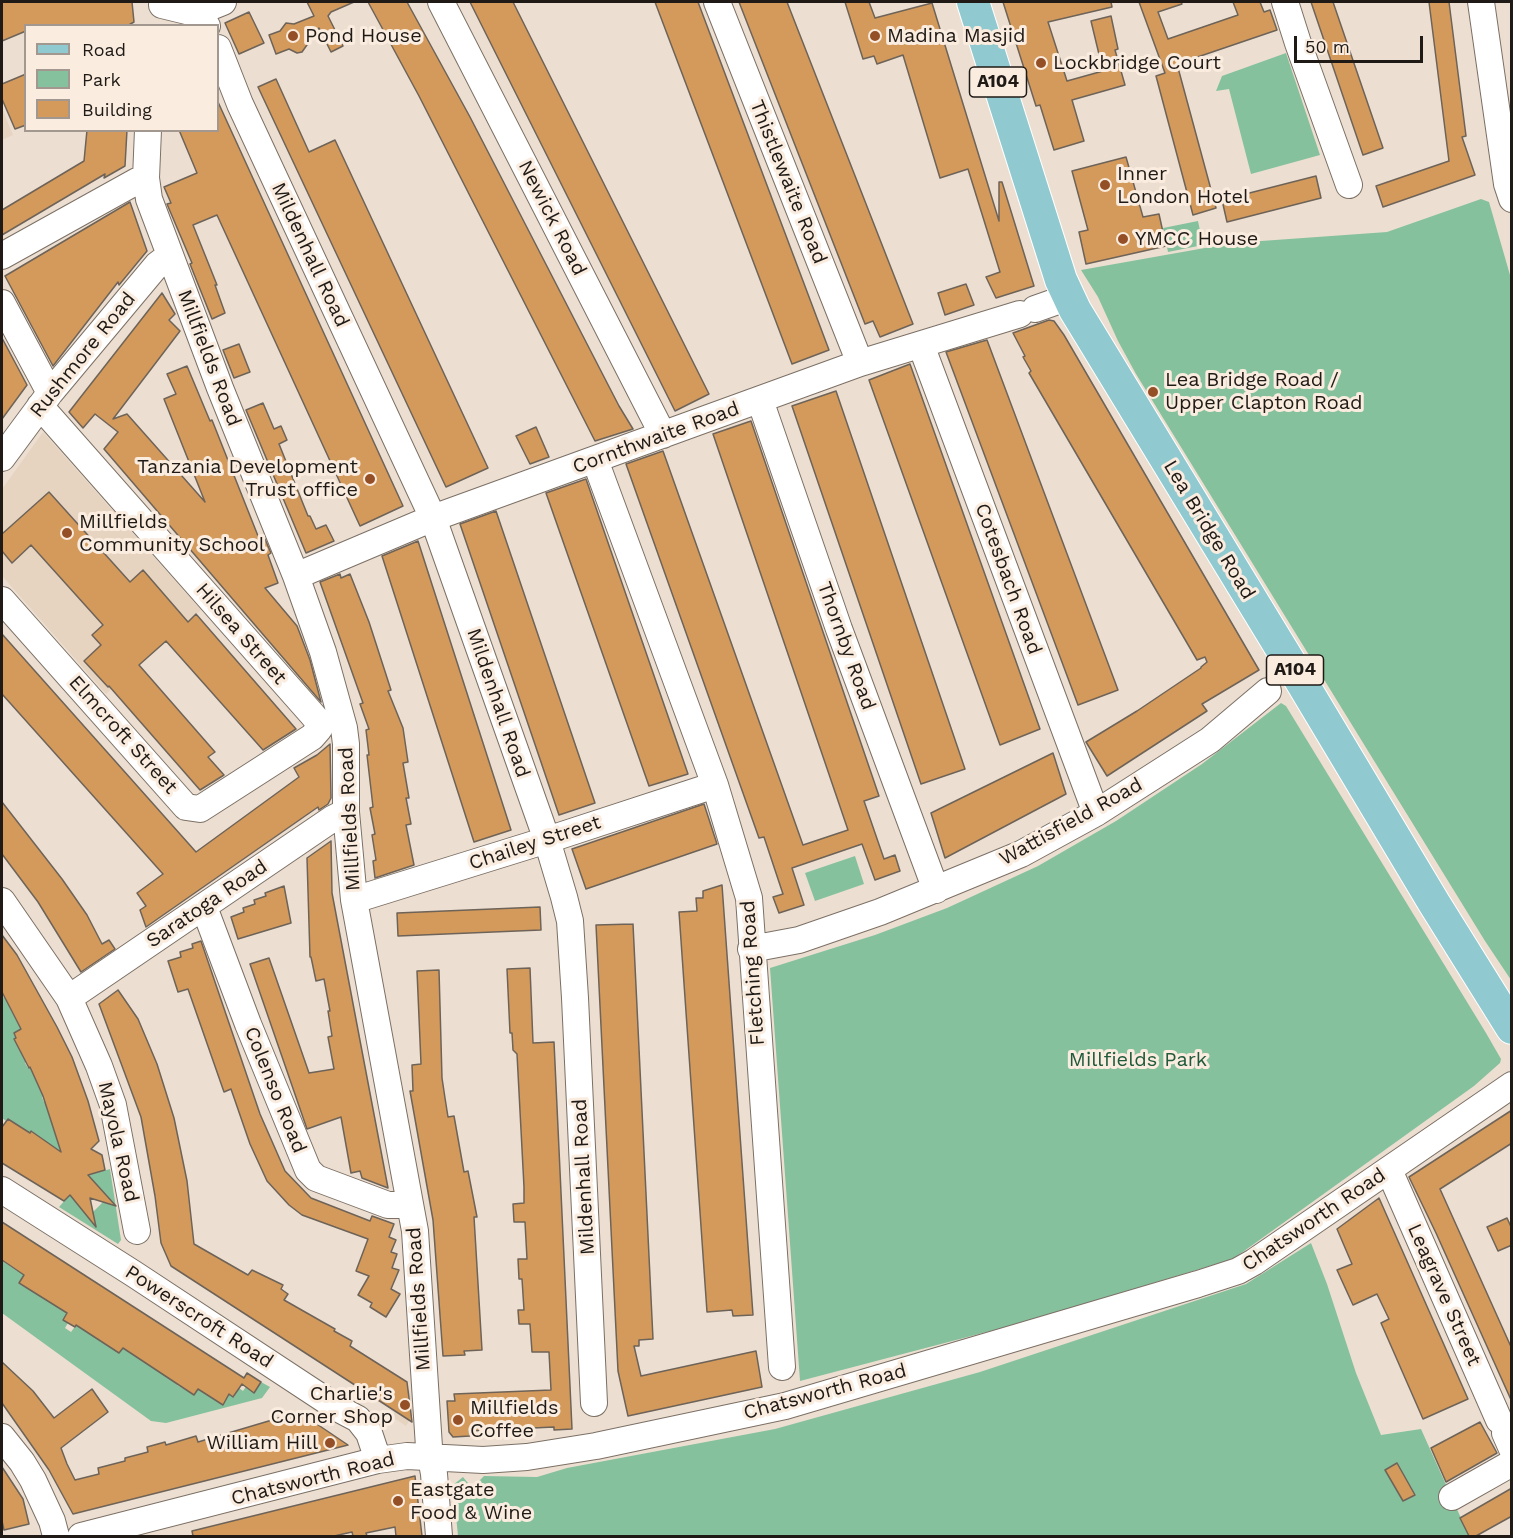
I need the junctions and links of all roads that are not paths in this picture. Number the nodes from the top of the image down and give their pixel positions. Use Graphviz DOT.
graph roads {
  1 [pos="223,2"];
  2 [pos="441,2"];
  3 [pos="717,2"];
  4 [pos="973,2"];
  5 [pos="1285,2"];
  6 [pos="1481,2"];
  7 [pos="161,11"];
  8 [pos="203,20"];
  9 [pos="219,50"];
  10 [pos="148,132"];
  11 [pos="146,178"];
  12 [pos="1349,185"];
  13 [pos="1512,199"];
  14 [pos="2,256"];
  15 [pos="169,256"];
  16 [pos="1069,297"];
  17 [pos="2,303"];
  18 [pos="921,345"];
  19 [pos="860,363"];
  20 [pos="45,399"];
  21 [pos="760,400"];
  22 [pos="663,435"];
  23 [pos="2,458"];
  24 [pos="595,460"];
  25 [pos="433,518"];
  26 [pos="296,576"];
  27 [pos="2,600"];
  28 [pos="1268,692"];
  29 [pos="319,729"];
  30 [pos="715,785"];
  31 [pos="346,812"];
  32 [pos="1096,813"];
  33 [pos="547,840"];
  34 [pos="936,890"];
  35 [pos="354,900"];
  36 [pos="2,901"];
  37 [pos="204,907"];
  38 [pos="751,949"];
  39 [pos="69,998"];
  40 [pos="1512,1028"];
  41 [pos="1512,1085"];
  42 [pos="1389,1170"];
  43 [pos="2,1190"];
  44 [pos="410,1206"];
  45 [pos="137,1232"];
  46 [pos="785,1406"];
  47 [pos="1505,1434"];
  48 [pos="2,1437"];
  49 [pos="596,1446"];
  50 [pos="431,1456"];
  51 [pos="378,1460"];
  52 [pos="1512,1463"];
  53 [pos="1452,1497"];
  54 [pos="56,1536"];
  55 [pos="81,1536"];
  56 [pos="439,1536"];
  1 -- 8 [label="street"];
  2 -- 22 [label="street, Newick Road"];
  3 -- 19 [label="street, Thistlewaite Road"];
  4 -- 16 [label="main road, Lea Bridge Road / A104"];
  5 -- 12 [label="street"];
  6 -- 13 [label="street"];
  7 -- 8 [label="street"];
  9 -- 25 [label="street, Mildenhall Road"];
  10 -- 11 [label="street, Millfields Road"];
  11 -- 14 [label="street"];
  11 -- 15 [label="street, Millfields Road"];
  15 -- 20 [label="street, Rushmore Road"];
  15 -- 26 [label="street, Millfields Road"];
  16 -- 18 [label="street, Cornthwaite Road"];
  16 -- 40 [label="main road, Lea Bridge Road / A104"];
  17 -- 20 [label="street, Hilsea Street"];
  18 -- 19 [label="street, Cornthwaite Road"];
  18 -- 32 [label="street, Cotesbach Road"];
  19 -- 21 [label="street, Cornthwaite Road"];
  20 -- 23 [label="street, Rushmore Road"];
  20 -- 29 [label="street, Hilsea Street"];
  21 -- 22 [label="street, Cornthwaite Road"];
  21 -- 34 [label="street, Thornby Road"];
  22 -- 24 [label="street, Cornthwaite Road"];
  24 -- 25 [label="street, Cornthwaite Road"];
  24 -- 30 [label="street, Fletching Road"];
  25 -- 26 [label="street, Cornthwaite Road"];
  25 -- 33 [label="street, Mildenhall Road"];
  26 -- 31 [label="street, Millfields Road"];
  27 -- 29 [label="street, Elmcroft Street"];
  28 -- 32 [label="street, Wattisfield Road"];
  30 -- 33 [label="street, Chailey Street"];
  30 -- 38 [label="street, Fletching Road"];
  31 -- 35 [label="street, Millfields Road"];
  31 -- 37 [label="street, Saratoga Road"];
  32 -- 34 [label="street, Wattisfield Road"];
  33 -- 35 [label="street, Chailey Street"];
  33 -- 49 [label="street, Mildenhall Road"];
  34 -- 38 [label="street, Wattisfield Road"];
  35 -- 44 [label="street, Millfields Road"];
  36 -- 39 [label="street, Mayola Road"];
  37 -- 39 [label="street, Saratoga Road"];
  37 -- 44 [label="street, Colenso Road"];
  38 -- 46 [label="street, Fletching Road"];
  39 -- 45 [label="street, Mayola Road"];
  41 -- 42 [label="street, Chatsworth Road"];
  42 -- 46 [label="street, Chatsworth Road"];
  42 -- 47 [label="street, Leagrave Street"];
  43 -- 51 [label="street, Powerscroft Road"];
  44 -- 50 [label="street, Millfields Road"];
  46 -- 49 [label="street, Chatsworth Road"];
  48 -- 54 [label="street"];
  49 -- 50 [label="street, Chatsworth Road"];
  50 -- 51 [label="street, Chatsworth Road"];
  50 -- 56 [label="street, Millfields Road"];
  51 -- 55 [label="street, Chatsworth Road"];
  52 -- 53 [label="street"];
}
